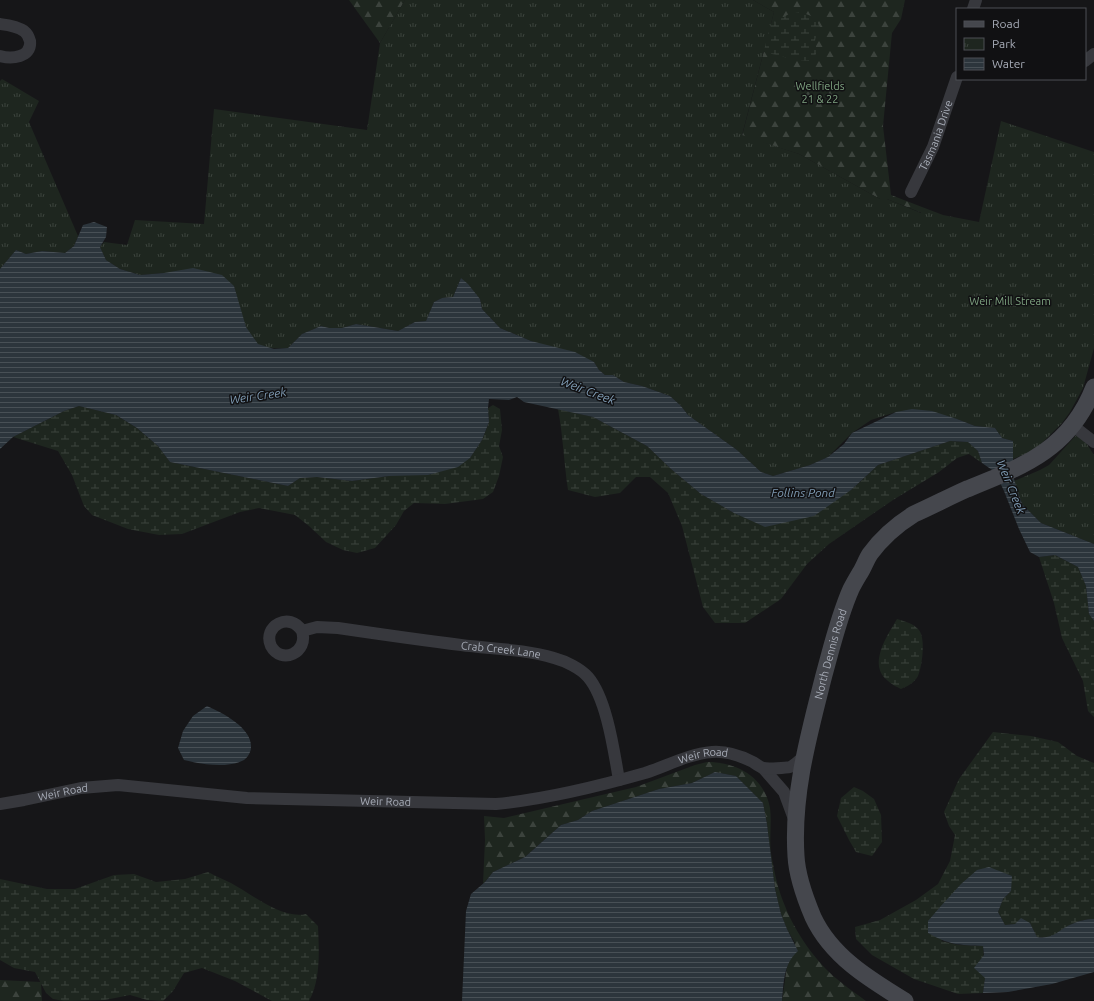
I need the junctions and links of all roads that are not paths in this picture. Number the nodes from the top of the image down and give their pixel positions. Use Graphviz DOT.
graph roads {
  1 [pos="0,24"];
  2 [pos="1094,54"];
  3 [pos="0,56"];
  4 [pos="1086,60"];
  5 [pos="956,80"];
  6 [pos="911,192"];
  7 [pos="1094,387"];
  8 [pos="1072,425"];
  9 [pos="1094,442"];
  10 [pos="302,631"];
  11 [pos="805,756"];
  12 [pos="763,768"];
  13 [pos="619,780"];
  14 [pos="0,804"];
  15 [pos="795,822"];
  16 [pos="905,1001"];
  1 -- 3 [label="street"];
  2 -- 4 [label="street"];
  5 -- 6 [label="street, Tasmania Drive"];
  7 -- 8 [label="main road, North Dennis Road"];
  8 -- 9 [label="street"];
  8 -- 11 [label="main road, North Dennis Road"];
  10 -- 13 [label="street, Crab Creek Lane"];
  11 -- 12 [label="street, Weir Road"];
  11 -- 15 [label="main road, North Dennis Road"];
  12 -- 13 [label="street, Weir Road"];
  12 -- 15 [label="street, Weir Road"];
  13 -- 14 [label="street, Weir Road"];
  15 -- 16 [label="main road, North Dennis Road"];
}
